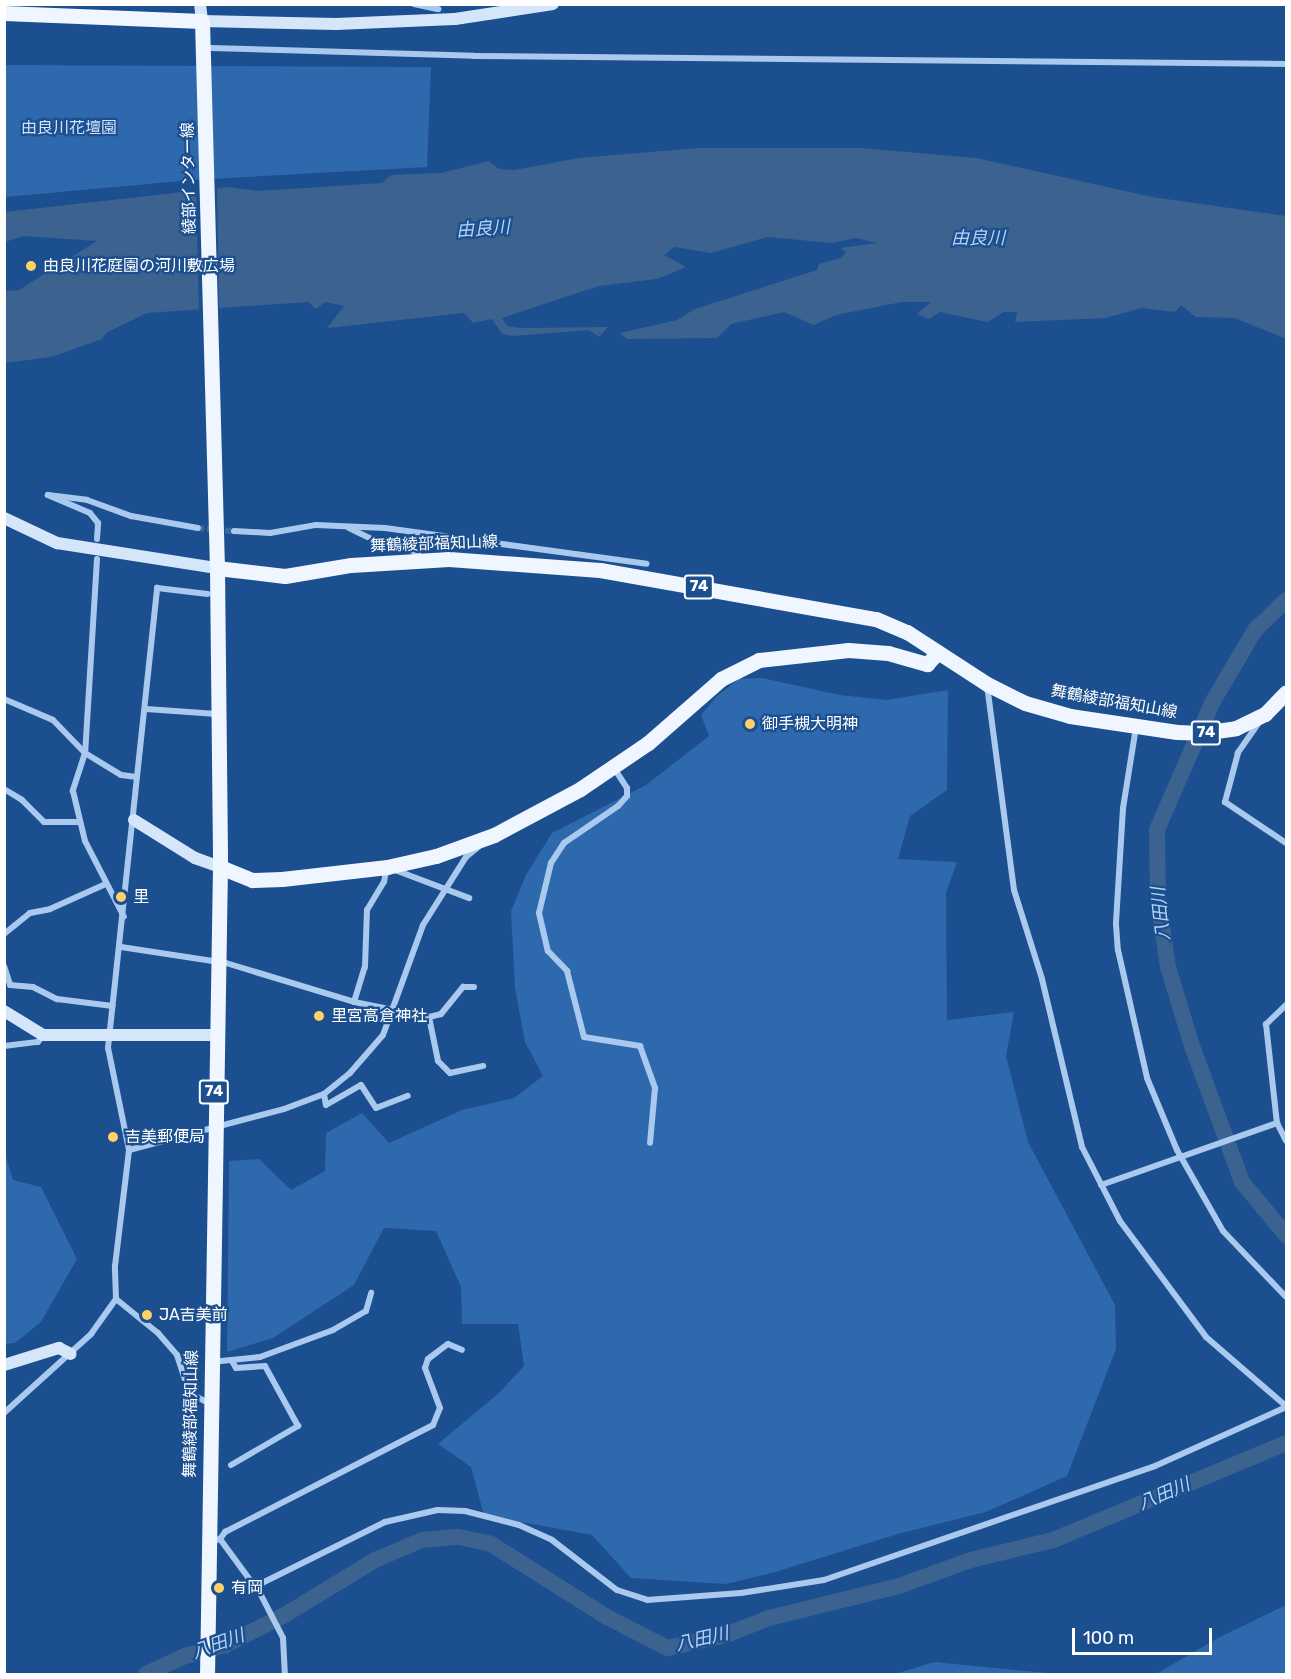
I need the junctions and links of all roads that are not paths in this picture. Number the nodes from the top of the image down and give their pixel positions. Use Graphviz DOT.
graph roads {
  1 [pos="200,4"];
  2 [pos="414,4"];
  3 [pos="553,4"];
  4 [pos="438,9"];
  5 [pos="4,13"];
  6 [pos="202,21"];
  7 [pos="207,52"];
  8 [pos="1287,63"];
  9 [pos="4,518"];
  10 [pos="344,526"];
  11 [pos="198,528"];
  12 [pos="234,531"];
  13 [pos="98,539"];
  14 [pos="97,559"];
  15 [pos="424,559"];
  16 [pos="647,564"];
  17 [pos="217,568"];
  18 [pos="208,594"];
  19 [pos="938,652"];
  20 [pos="987,684"];
  21 [pos="1287,692"];
  22 [pos="4,699"];
  23 [pos="146,709"];
  24 [pos="219,715"];
  25 [pos="1259,717"];
  26 [pos="1136,726"];
  27 [pos="85,753"];
  28 [pos="613,767"];
  29 [pos="137,777"];
  30 [pos="4,789"];
  31 [pos="134,820"];
  32 [pos="79,822"];
  33 [pos="494,836"];
  34 [pos="1287,843"];
  35 [pos="220,867"];
  36 [pos="387,867"];
  37 [pos="106,884"];
  38 [pos="445,890"];
  39 [pos="469,898"];
  40 [pos="124,916"];
  41 [pos="4,934"];
  42 [pos="121,947"];
  43 [pos="217,962"];
  44 [pos="4,966"];
  45 [pos="474,987"];
  46 [pos="354,1002"];
  47 [pos="1287,1005"];
  48 [pos="113,1006"];
  49 [pos="393,1009"];
  50 [pos="4,1011"];
  51 [pos="429,1017"];
  52 [pos="110,1034"];
  53 [pos="43,1035"];
  54 [pos="215,1035"];
  55 [pos="4,1046"];
  56 [pos="483,1066"];
  57 [pos="324,1094"];
  58 [pos="408,1096"];
  59 [pos="1277,1123"];
  60 [pos="214,1128"];
  61 [pos="1287,1141"];
  62 [pos="650,1143"];
  63 [pos="129,1150"];
  64 [pos="1181,1156"];
  65 [pos="1101,1185"];
  66 [pos="371,1293"];
  67 [pos="1287,1297"];
  68 [pos="116,1299"];
  69 [pos="462,1350"];
  70 [pos="71,1354"];
  71 [pos="232,1361"];
  72 [pos="211,1362"];
  73 [pos="4,1365"];
  74 [pos="209,1403"];
  75 [pos="1287,1407"];
  76 [pos="4,1413"];
  77 [pos="231,1465"];
  78 [pos="213,1540"];
  79 [pos="256,1586"];
  80 [pos="207,1674"];
  81 [pos="285,1674"];
  1 -- 6 [label="street"];
  2 -- 4 [label="street"];
  3 -- 6 [label="street"];
  5 -- 6 [label="main road"];
  6 -- 7 [label="main road, 綾部インター線"];
  7 -- 8 [label="street"];
  7 -- 17 [label="main road, 綾部インター線"];
  9 -- 17 [label="street"];
  10 -- 12 [label="street"];
  10 -- 15 [label="street"];
  10 -- 16 [label="street"];
  11 -- 13 [label="street"];
  14 -- 27 [label="street"];
  15 -- 17 [label="main road, 舞鶴綾部福知山線 / 74"];
  15 -- 19 [label="main road, 舞鶴綾部福知山線 / 74"];
  17 -- 24 [label="main road, 舞鶴綾部福知山線 / 74"];
  18 -- 23 [label="street"];
  19 -- 20 [label="main road, 舞鶴綾部福知山線 / 74"];
  19 -- 28 [label="main road"];
  20 -- 26 [label="main road, 舞鶴綾部福知山線 / 74"];
  20 -- 65 [label="street"];
  21 -- 25 [label="main road"];
  22 -- 27 [label="street"];
  23 -- 24 [label="street"];
  23 -- 29 [label="street"];
  24 -- 35 [label="main road, 舞鶴綾部福知山線 / 74"];
  25 -- 26 [label="main road, 舞鶴綾部福知山線 / 74"];
  25 -- 34 [label="street"];
  26 -- 64 [label="street"];
  27 -- 29 [label="street"];
  27 -- 32 [label="street"];
  28 -- 33 [label="main road"];
  28 -- 62 [label="street"];
  29 -- 31 [label="street"];
  30 -- 32 [label="street"];
  31 -- 35 [label="street"];
  31 -- 40 [label="street"];
  32 -- 37 [label="street"];
  33 -- 36 [label="main road"];
  33 -- 38 [label="street"];
  35 -- 36 [label="main road"];
  35 -- 43 [label="main road, 舞鶴綾部福知山線 / 74"];
  36 -- 38 [label="street"];
  36 -- 46 [label="street"];
  37 -- 40 [label="street"];
  37 -- 41 [label="street"];
  38 -- 39 [label="street"];
  38 -- 49 [label="street"];
  40 -- 42 [label="street"];
  42 -- 43 [label="street"];
  42 -- 48 [label="street"];
  43 -- 46 [label="street"];
  43 -- 54 [label="main road, 舞鶴綾部福知山線 / 74"];
  44 -- 48 [label="street"];
  45 -- 51 [label="street"];
  46 -- 49 [label="street"];
  47 -- 59 [label="street"];
  48 -- 52 [label="street"];
  49 -- 51 [label="street"];
  49 -- 57 [label="street"];
  50 -- 53 [label="street"];
  51 -- 56 [label="street"];
  52 -- 53 [label="street"];
  52 -- 54 [label="street"];
  52 -- 63 [label="street"];
  53 -- 55 [label="street"];
  54 -- 60 [label="main road, 舞鶴綾部福知山線 / 74"];
  57 -- 58 [label="street"];
  57 -- 60 [label="street"];
  59 -- 61 [label="street"];
  59 -- 64 [label="street"];
  60 -- 63 [label="street"];
  60 -- 72 [label="main road, 舞鶴綾部福知山線 / 74"];
  63 -- 68 [label="street"];
  64 -- 65 [label="street"];
  64 -- 67 [label="street"];
  65 -- 75 [label="street"];
  66 -- 71 [label="street"];
  68 -- 70 [label="street"];
  68 -- 74 [label="street"];
  69 -- 78 [label="street"];
  70 -- 73 [label="street"];
  70 -- 76 [label="street"];
  71 -- 72 [label="street"];
  71 -- 77 [label="street"];
  72 -- 74 [label="main road, 舞鶴綾部福知山線 / 74"];
  74 -- 78 [label="main road, 舞鶴綾部福知山線 / 74"];
  75 -- 79 [label="street"];
  78 -- 79 [label="street"];
  78 -- 80 [label="main road, 舞鶴綾部福知山線 / 74"];
  79 -- 81 [label="street"];
}
